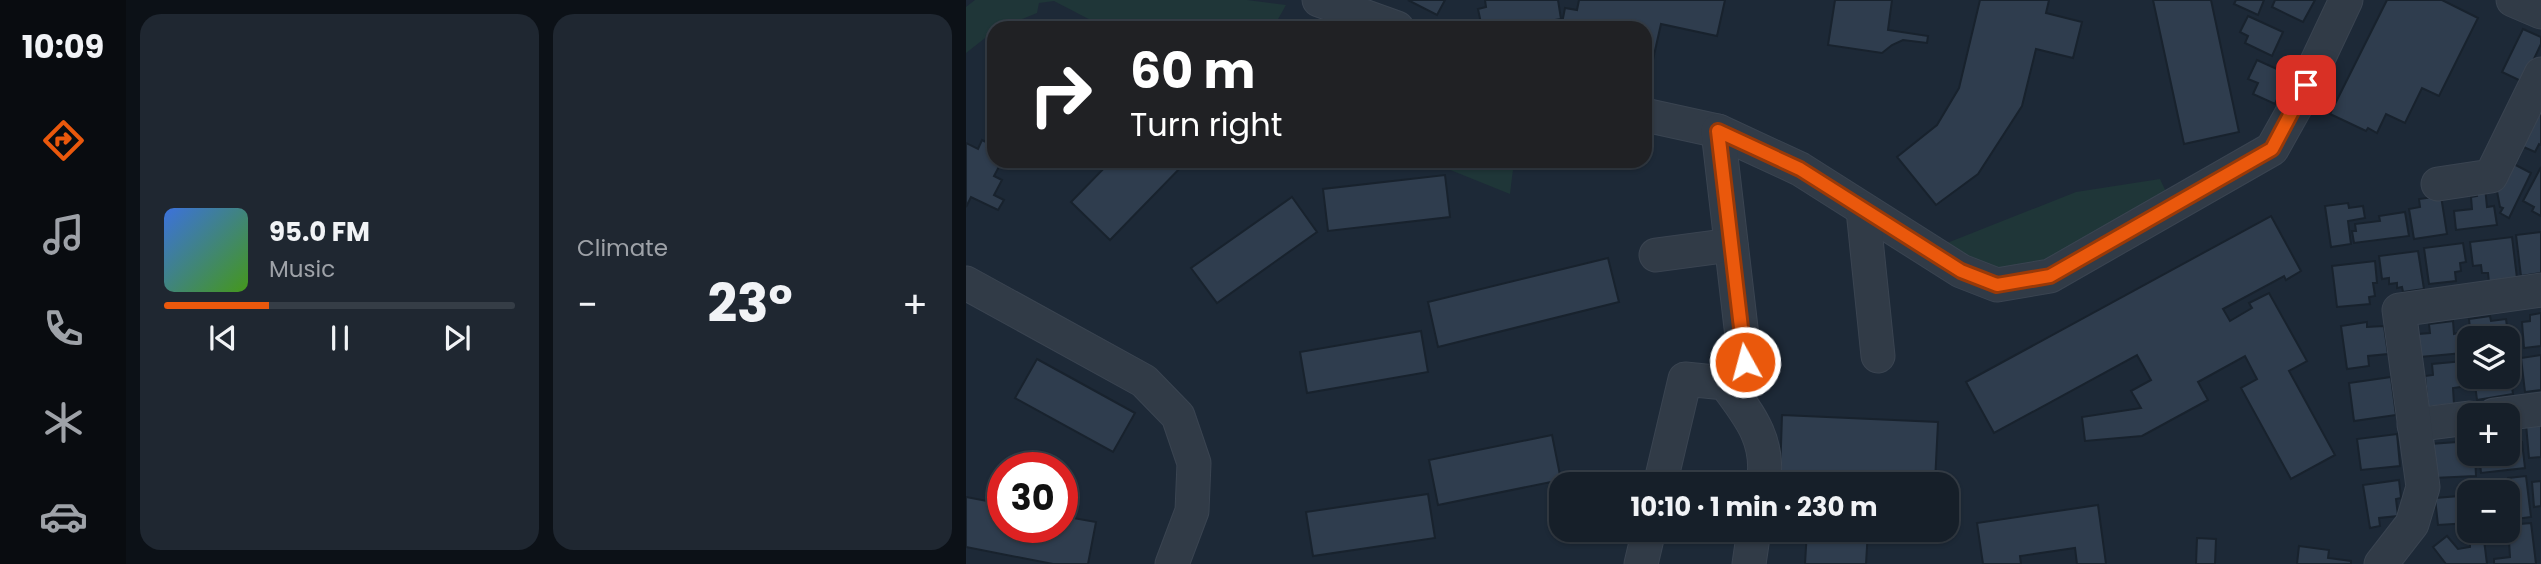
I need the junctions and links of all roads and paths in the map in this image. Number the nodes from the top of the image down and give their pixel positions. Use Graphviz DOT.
graph roads {
  1 [pos="1319,0"];
  2 [pos="2346,0"];
  3 [pos="2513,0"];
  4 [pos="2541,12"];
  5 [pos="1378,21"];
  6 [pos="2541,74"];
  7 [pos="1652,117"];
  8 [pos="1718,131"];
  9 [pos="2438,184"];
  10 [pos="1863,210"];
  11 [pos="1731,245"];
  12 [pos="1656,255"];
  13 [pos="966,283"];
  14 [pos="2541,290"];
  15 [pos="1878,356"];
  16 [pos="1726,383"];
  17 [pos="2541,409"];
  18 [pos="2520,412"];
  19 [pos="2457,420"];
  20 [pos="2414,425"];
  21 [pos="1663,472"];
  22 [pos="1765,472"];
  23 [pos="1646,542"];
  24 [pos="1752,542"];
  25 [pos="1172,564"];
  26 [pos="1641,564"];
  27 [pos="1749,564"];
  28 [pos="2381,564"];
  1 -- 5 [label="street"];
  2 -- 10 [label="street"];
  3 -- 4 [label="street"];
  6 -- 9 [label="street"];
  7 -- 8 [label="street"];
  8 -- 10 [label="street"];
  8 -- 11 [label="street"];
  10 -- 15 [label="street"];
  11 -- 12 [label="street"];
  11 -- 16 [label="street"];
  13 -- 25 [label="street"];
  14 -- 20 [label="street"];
  16 -- 21 [label="street"];
  16 -- 22 [label="street"];
  17 -- 18 [label="street"];
  19 -- 20 [label="street"];
  20 -- 28 [label="street"];
  23 -- 26 [label="street"];
  24 -- 27 [label="street"];
}
